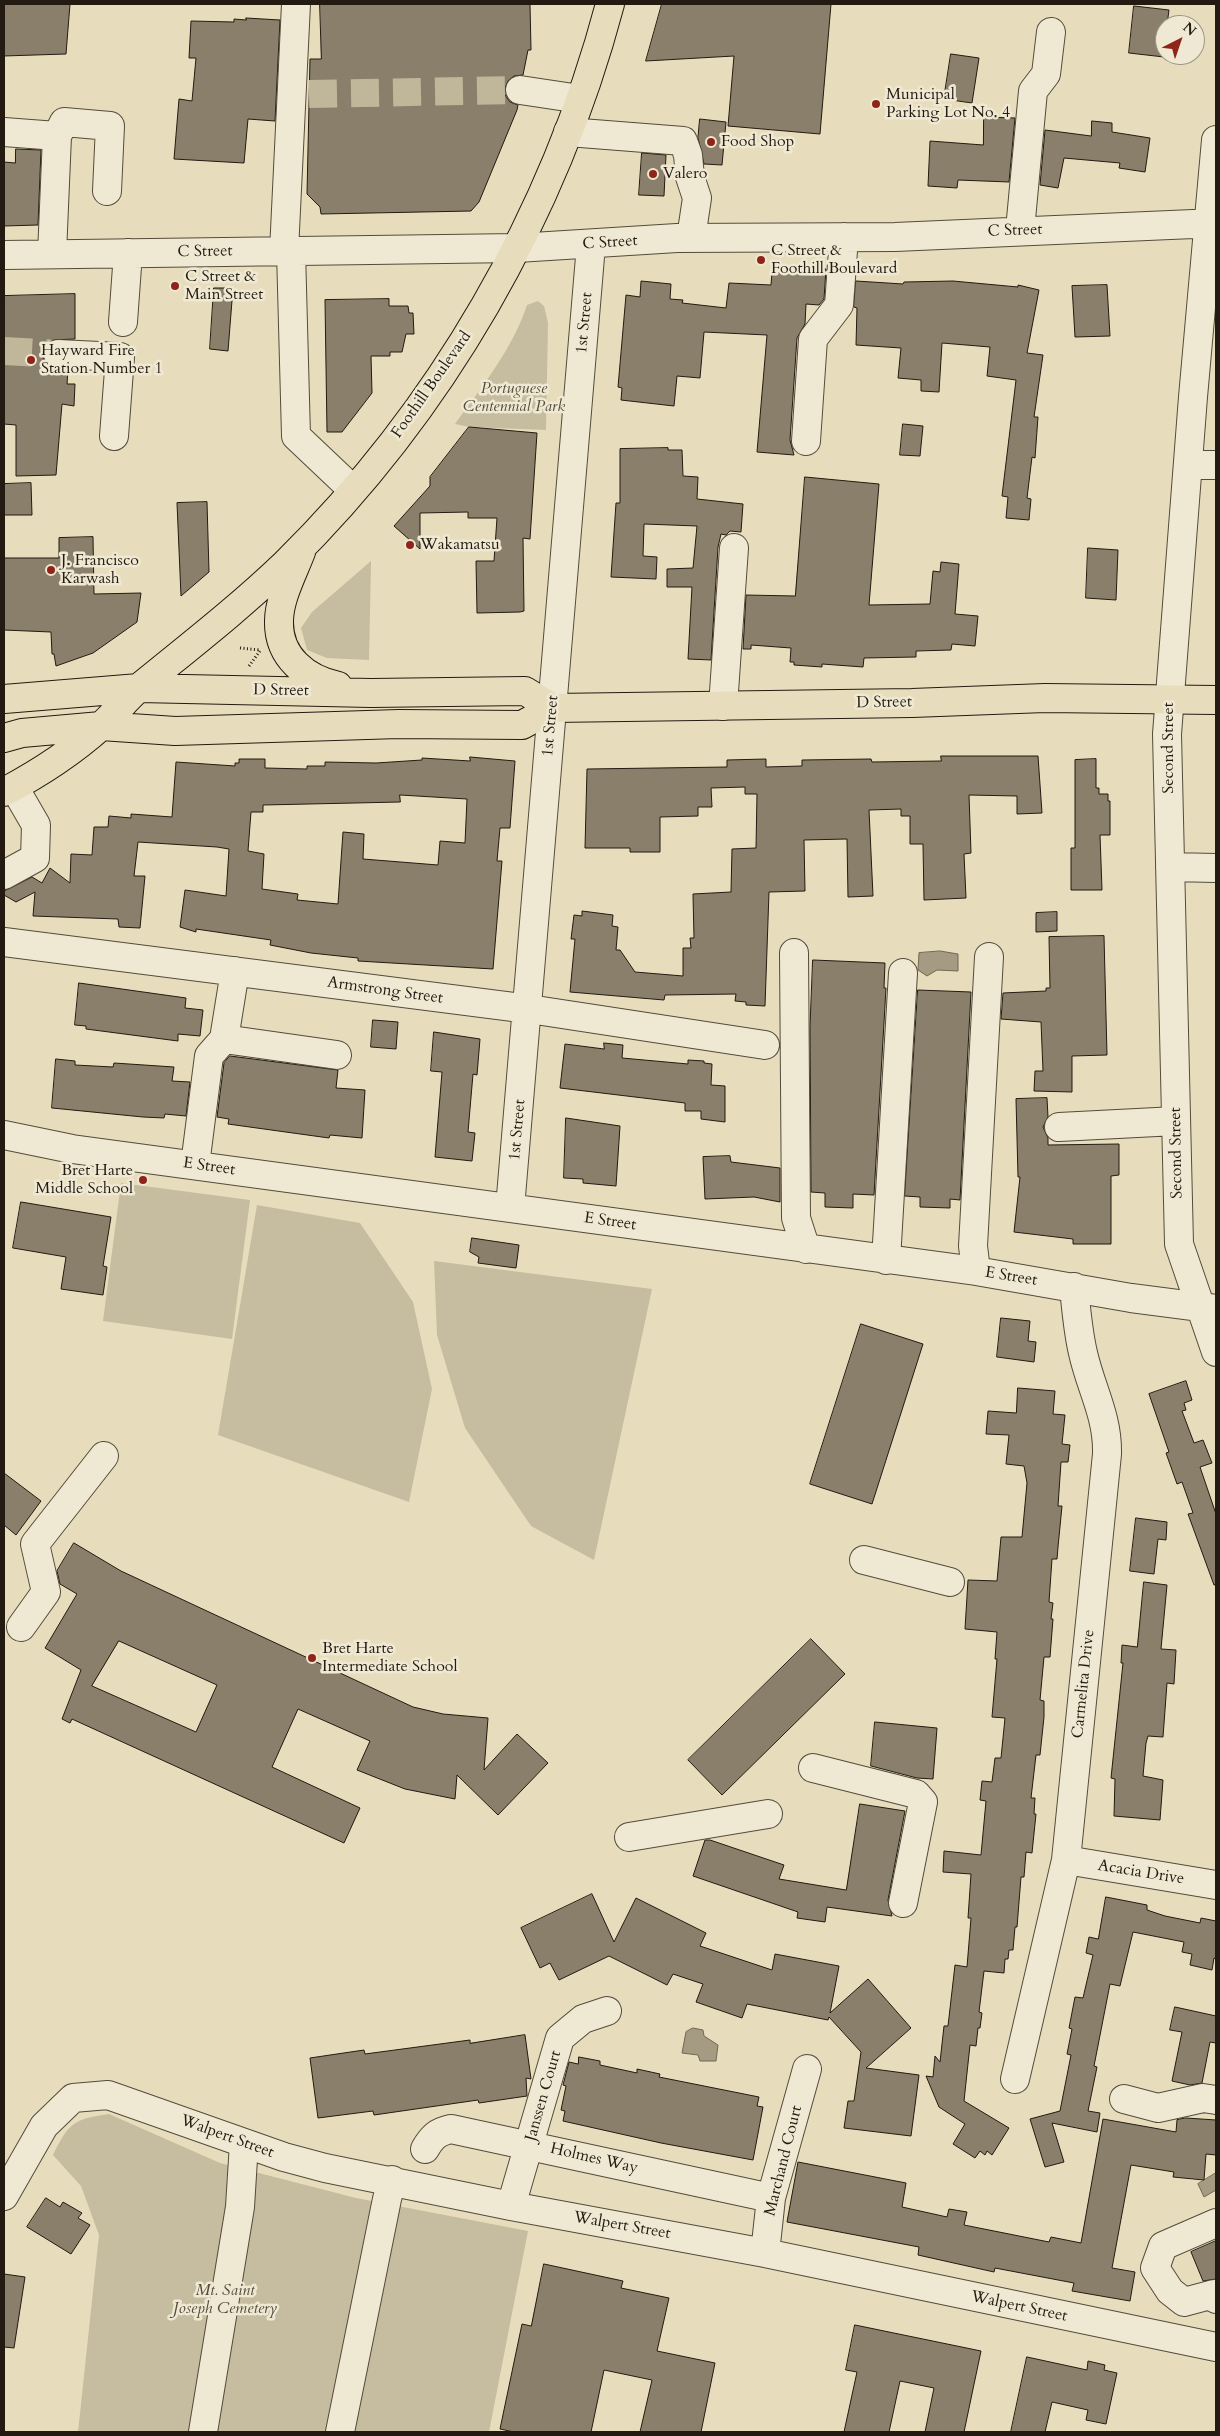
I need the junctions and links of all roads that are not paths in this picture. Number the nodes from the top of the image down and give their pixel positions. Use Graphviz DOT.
graph roads {
  1 [pos="296,4"];
  2 [pos="610,4"];
  3 [pos="1050,32"];
  4 [pos="520,90"];
  5 [pos="580,99"];
  6 [pos="4,132"];
  7 [pos="568,132"];
  8 [pos="57,136"];
  9 [pos="1216,140"];
  10 [pos="107,190"];
  11 [pos="1213,223"];
  12 [pos="1020,230"];
  13 [pos="844,237"];
  14 [pos="691,238"];
  15 [pos="591,245"];
  16 [pos="517,248"];
  17 [pos="287,251"];
  18 [pos="128,253"];
  19 [pos="52,254"];
  20 [pos="4,255"];
  21 [pos="123,322"];
  22 [pos="58,354"];
  23 [pos="114,436"];
  24 [pos="806,442"];
  25 [pos="1189,465"];
  26 [pos="1216,465"];
  27 [pos="353,490"];
  28 [pos="303,546"];
  29 [pos="734,548"];
  30 [pos="139,688"];
  31 [pos="371,693"];
  32 [pos="4,699"];
  33 [pos="1168,700"];
  34 [pos="1216,700"];
  35 [pos="722,706"];
  36 [pos="553,708"];
  37 [pos="101,726"];
  38 [pos="10,738"];
  39 [pos="9,789"];
  40 [pos="1170,867"];
  41 [pos="1216,868"];
  42 [pos="4,875"];
  43 [pos="4,942"];
  44 [pos="794,953"];
  45 [pos="989,957"];
  46 [pos="235,971"];
  47 [pos="903,972"];
  48 [pos="529,1009"];
  49 [pos="224,1039"];
  50 [pos="765,1045"];
  51 [pos="337,1055"];
  52 [pos="1176,1121"];
  53 [pos="1059,1127"];
  54 [pos="4,1135"];
  55 [pos="195,1165"];
  56 [pos="510,1208"];
  57 [pos="806,1249"];
  58 [pos="886,1260"];
  59 [pos="976,1271"];
  60 [pos="1074,1287"];
  61 [pos="1208,1308"];
  62 [pos="1216,1352"];
  63 [pos="104,1456"];
  64 [pos="864,1560"];
  65 [pos="950,1582"];
  66 [pos="21,1627"];
  67 [pos="813,1768"];
  68 [pos="768,1814"];
  69 [pos="629,1837"];
  70 [pos="1066,1860"];
  71 [pos="1216,1885"];
  72 [pos="903,1904"];
  73 [pos="607,2011"];
  74 [pos="807,2069"];
  75 [pos="1014,2079"];
  76 [pos="1124,2099"];
  77 [pos="1216,2100"];
  78 [pos="244,2143"];
  79 [pos="529,2145"];
  80 [pos="425,2149"];
  81 [pos="392,2180"];
  82 [pos="4,2196"];
  83 [pos="771,2198"];
  84 [pos="511,2206"];
  85 [pos="1216,2223"];
  86 [pos="766,2253"];
  87 [pos="1216,2299"];
  88 [pos="1184,2302"];
  89 [pos="1178,2340"];
  90 [pos="1216,2347"];
  91 [pos="202,2432"];
  92 [pos="340,2432"];
  1 -- 17 [label="street"];
  2 -- 5 [label="main road, Foothill Boulevard"];
  3 -- 12 [label="street"];
  4 -- 5 [label="street"];
  5 -- 7 [label="main road, Foothill Boulevard"];
  6 -- 8 [label="street"];
  7 -- 14 [label="street"];
  7 -- 16 [label="main road, Foothill Boulevard"];
  8 -- 10 [label="street"];
  8 -- 19 [label="street"];
  9 -- 11 [label="street, Second Street"];
  11 -- 12 [label="street, C Street"];
  11 -- 25 [label="street, Second Street"];
  12 -- 13 [label="street, C Street"];
  13 -- 14 [label="street, C Street"];
  13 -- 24 [label="street"];
  14 -- 15 [label="street, C Street"];
  15 -- 16 [label="street, C Street"];
  15 -- 36 [label="street, 1st Street"];
  16 -- 17 [label="street, C Street"];
  16 -- 27 [label="main road, Foothill Boulevard"];
  17 -- 18 [label="street, C Street"];
  17 -- 27 [label="street"];
  18 -- 19 [label="street, C Street"];
  18 -- 21 [label="street"];
  19 -- 20 [label="street, C Street"];
  22 -- 23 [label="street"];
  25 -- 26 [label="street"];
  25 -- 33 [label="street, Second Street"];
  27 -- 28 [label="main road, Foothill Boulevard"];
  28 -- 30 [label="main road, Foothill Boulevard"];
  28 -- 31 [label="main road"];
  29 -- 35 [label="street"];
  30 -- 31 [label="main road, D Street"];
  30 -- 32 [label="main road, D Street"];
  30 -- 37 [label="main road, Foothill Boulevard"];
  30 -- 38 [label="main road, Foothill Boulevard"];
  31 -- 36 [label="main road, D Street"];
  33 -- 34 [label="main road, D Street"];
  33 -- 35 [label="main road, D Street"];
  33 -- 40 [label="street, Second Street"];
  35 -- 36 [label="main road, D Street"];
  36 -- 37 [label="main road, D Street"];
  36 -- 48 [label="street, 1st Street"];
  37 -- 38 [label="main road, D Street"];
  37 -- 39 [label="main road, Foothill Boulevard"];
  39 -- 42 [label="street"];
  40 -- 41 [label="street"];
  40 -- 52 [label="street, Second Street"];
  43 -- 46 [label="street, Armstrong Street"];
  44 -- 57 [label="street"];
  45 -- 59 [label="street"];
  46 -- 48 [label="street, Armstrong Street"];
  46 -- 49 [label="street"];
  47 -- 58 [label="street"];
  48 -- 50 [label="street, Armstrong Street"];
  48 -- 56 [label="street, 1st Street"];
  49 -- 51 [label="street"];
  49 -- 55 [label="street"];
  52 -- 53 [label="street"];
  52 -- 61 [label="street, Second Street"];
  54 -- 55 [label="street, E Street"];
  55 -- 56 [label="street, E Street"];
  56 -- 57 [label="street, E Street"];
  57 -- 58 [label="street, E Street"];
  58 -- 59 [label="street, E Street"];
  59 -- 60 [label="street, E Street"];
  60 -- 61 [label="street, E Street"];
  60 -- 70 [label="street, Carmelita Drive"];
  61 -- 62 [label="street, Second Street"];
  63 -- 66 [label="street"];
  64 -- 65 [label="street"];
  67 -- 72 [label="street"];
  68 -- 69 [label="street"];
  70 -- 71 [label="street, Acacia Drive"];
  70 -- 75 [label="street, Carmelita Drive"];
  73 -- 79 [label="street, Janssen Court"];
  74 -- 83 [label="street, Marchand Court"];
  76 -- 77 [label="street"];
  78 -- 81 [label="street, Walpert Street"];
  78 -- 82 [label="street, Walpert Street"];
  78 -- 91 [label="street"];
  79 -- 80 [label="street, Holmes Way"];
  79 -- 83 [label="street, Holmes Way"];
  79 -- 84 [label="street, Janssen Court"];
  81 -- 84 [label="street, Walpert Street"];
  81 -- 92 [label="street"];
  83 -- 86 [label="street, Marchand Court"];
  84 -- 86 [label="street, Walpert Street"];
  85 -- 88 [label="street"];
  86 -- 89 [label="street, Walpert Street"];
  87 -- 88 [label="street"];
  88 -- 89 [label="street"];
  89 -- 90 [label="street, Walpert Street"];
}
